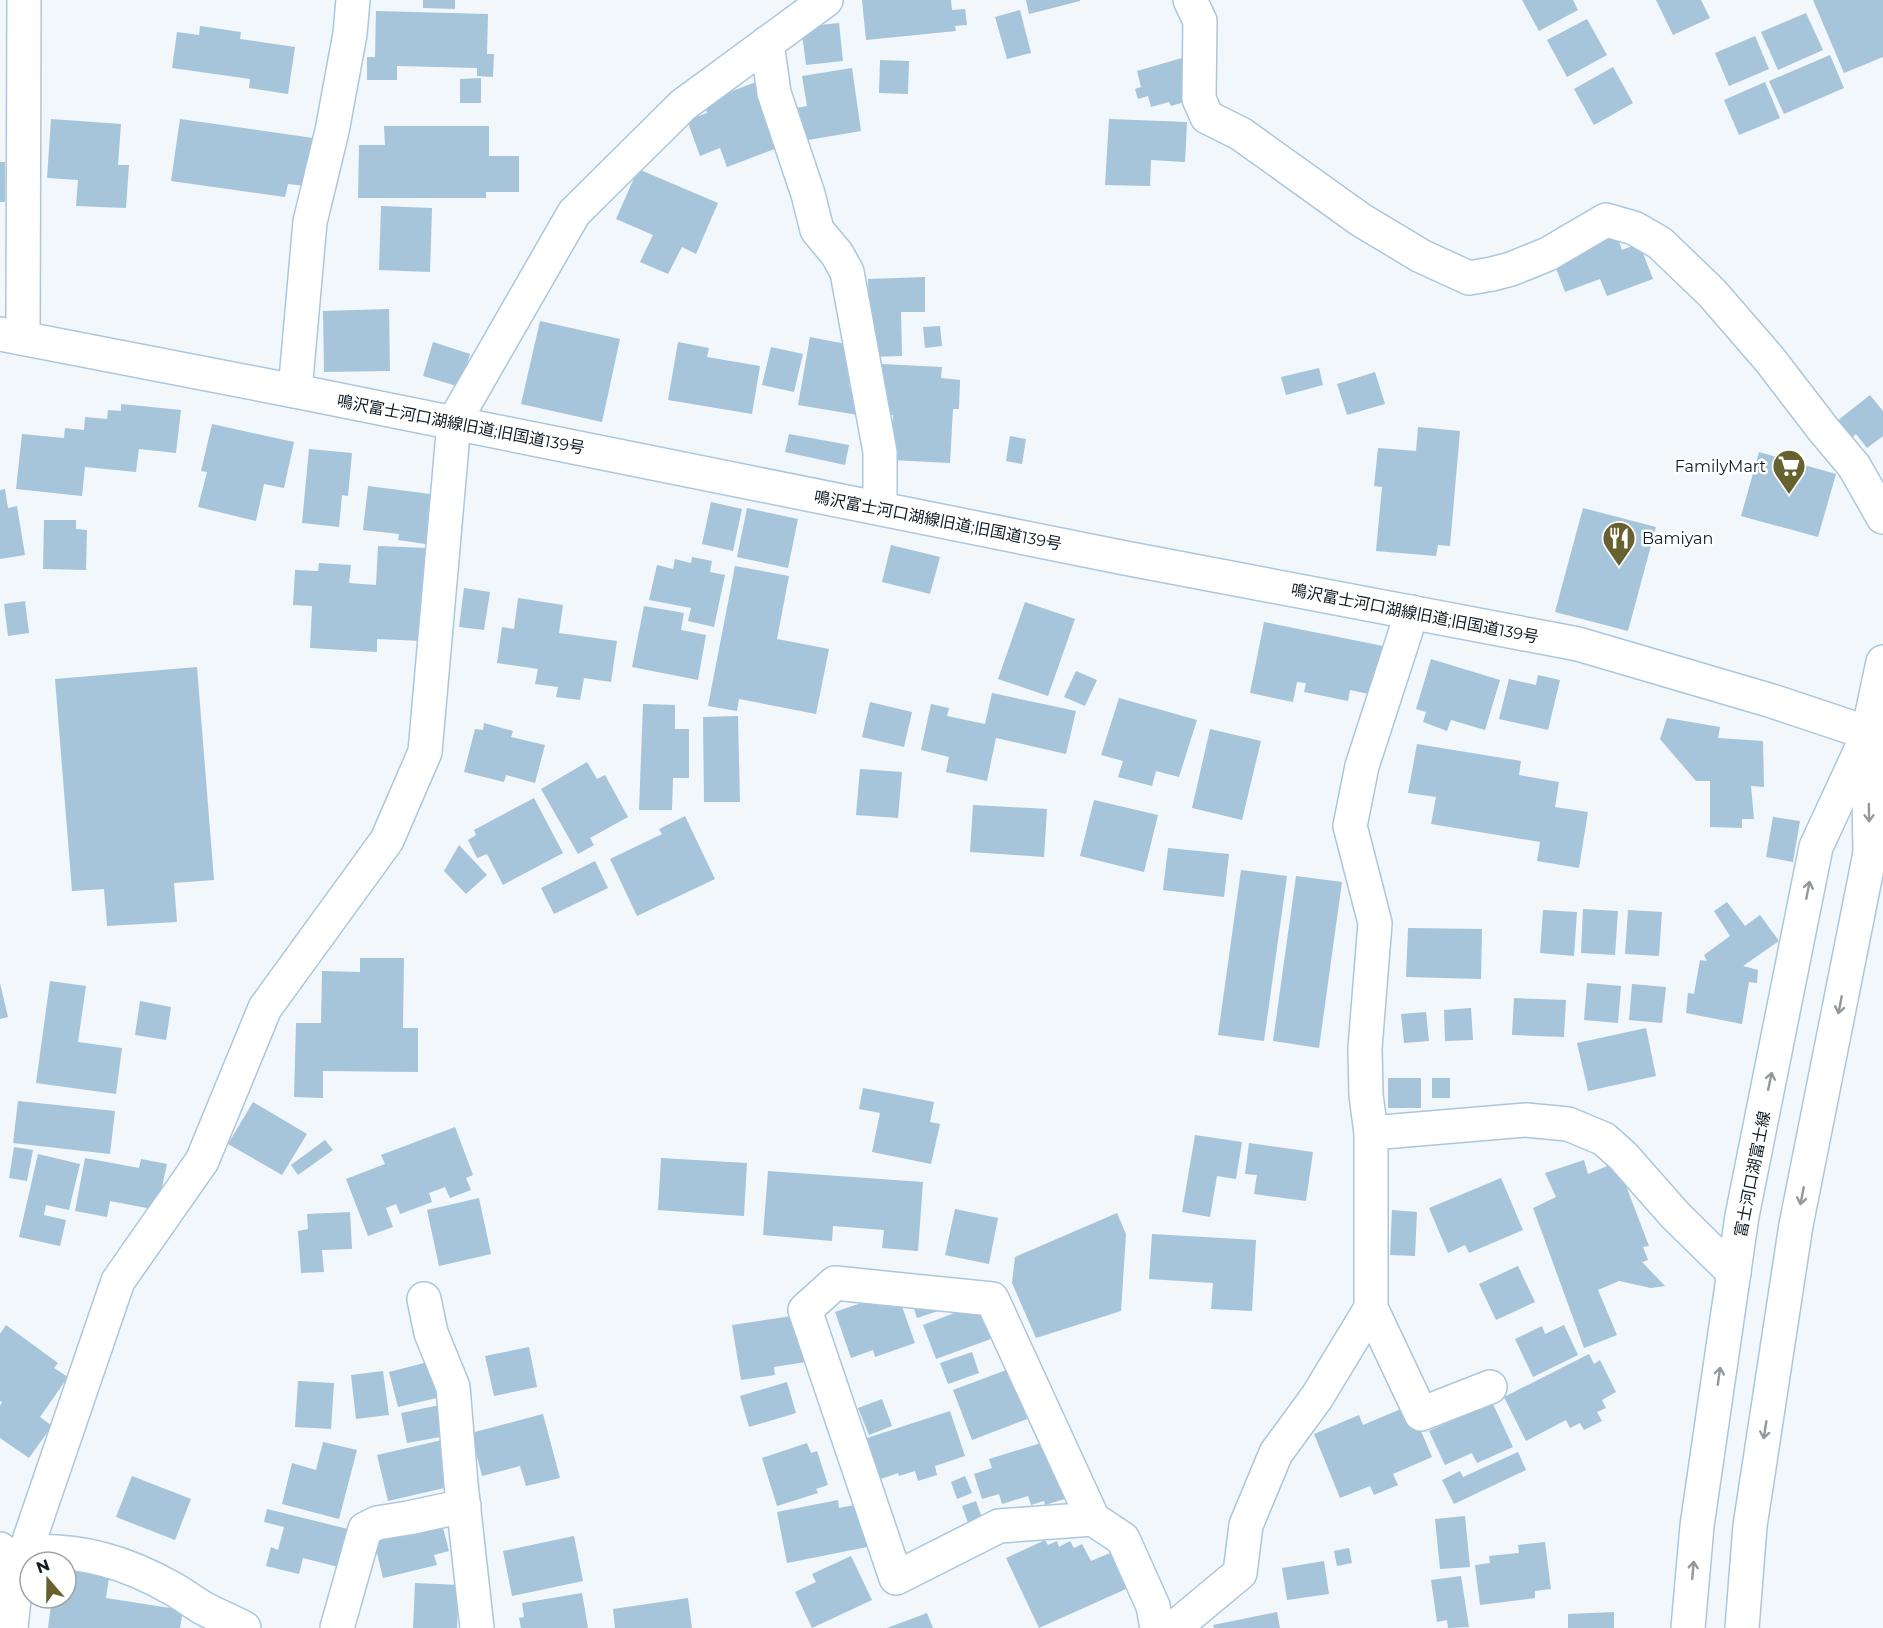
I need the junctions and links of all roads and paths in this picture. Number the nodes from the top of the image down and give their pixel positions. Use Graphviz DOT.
graph roads {
  1 [pos="24,0"];
  2 [pos="353,0"];
  3 [pos="826,0"];
  4 [pos="1190,0"];
  5 [pos="766,43"];
  6 [pos="11,336"];
  7 [pos="295,391"];
  8 [pos="454,422"];
  9 [pos="880,508"];
  10 [pos="1883,517"];
  11 [pos="1412,612"];
  12 [pos="1883,662"];
  13 [pos="1876,736"];
  14 [pos="1371,1133"];
  15 [pos="1734,1273"];
  16 [pos="424,1299"];
  17 [pos="1371,1308"];
  18 [pos="1491,1387"];
  19 [pos="464,1506"];
  20 [pos="1093,1519"];
  21 [pos="14,1560"];
  22 [pos="11,1628"];
  23 [pos="244,1628"];
  24 [pos="337,1628"];
  25 [pos="477,1628"];
  26 [pos="1157,1628"];
  27 [pos="1174,1628"];
  28 [pos="1688,1628"];
  29 [pos="1742,1628"];
  1 -- 6 [label="street"];
  2 -- 7 [label="street"];
  3 -- 5 [label="street"];
  4 -- 10 [label="street"];
  5 -- 8 [label="street"];
  5 -- 9 [label="street"];
  6 -- 7 [label="street, 鳴沢富士河口湖線旧道;旧国道139号"];
  7 -- 8 [label="street, 鳴沢富士河口湖線旧道;旧国道139号"];
  8 -- 9 [label="street, 鳴沢富士河口湖線旧道;旧国道139号"];
  8 -- 21 [label="street"];
  9 -- 11 [label="street, 鳴沢富士河口湖線旧道;旧国道139号"];
  11 -- 13 [label="street, 鳴沢富士河口湖線旧道;旧国道139号"];
  11 -- 14 [label="street"];
  12 -- 13 [label="street, 富士河口湖富士線"];
  15 -- 13 [label="street, 富士河口湖富士線, one-way"];
  13 -- 29 [label="street, 富士河口湖富士線, one-way"];
  14 -- 15 [label="street"];
  14 -- 17 [label="street"];
  28 -- 15 [label="street, 富士河口湖富士線, one-way"];
  16 -- 19 [label="street"];
  17 -- 18 [label="street"];
  17 -- 27 [label="street"];
  19 -- 24 [label="street"];
  19 -- 25 [label="street"];
  20 -- 20 [label="street"];
  20 -- 26 [label="street"];
  21 -- 22 [label="street"];
  21 -- 23 [label="street"];
}
